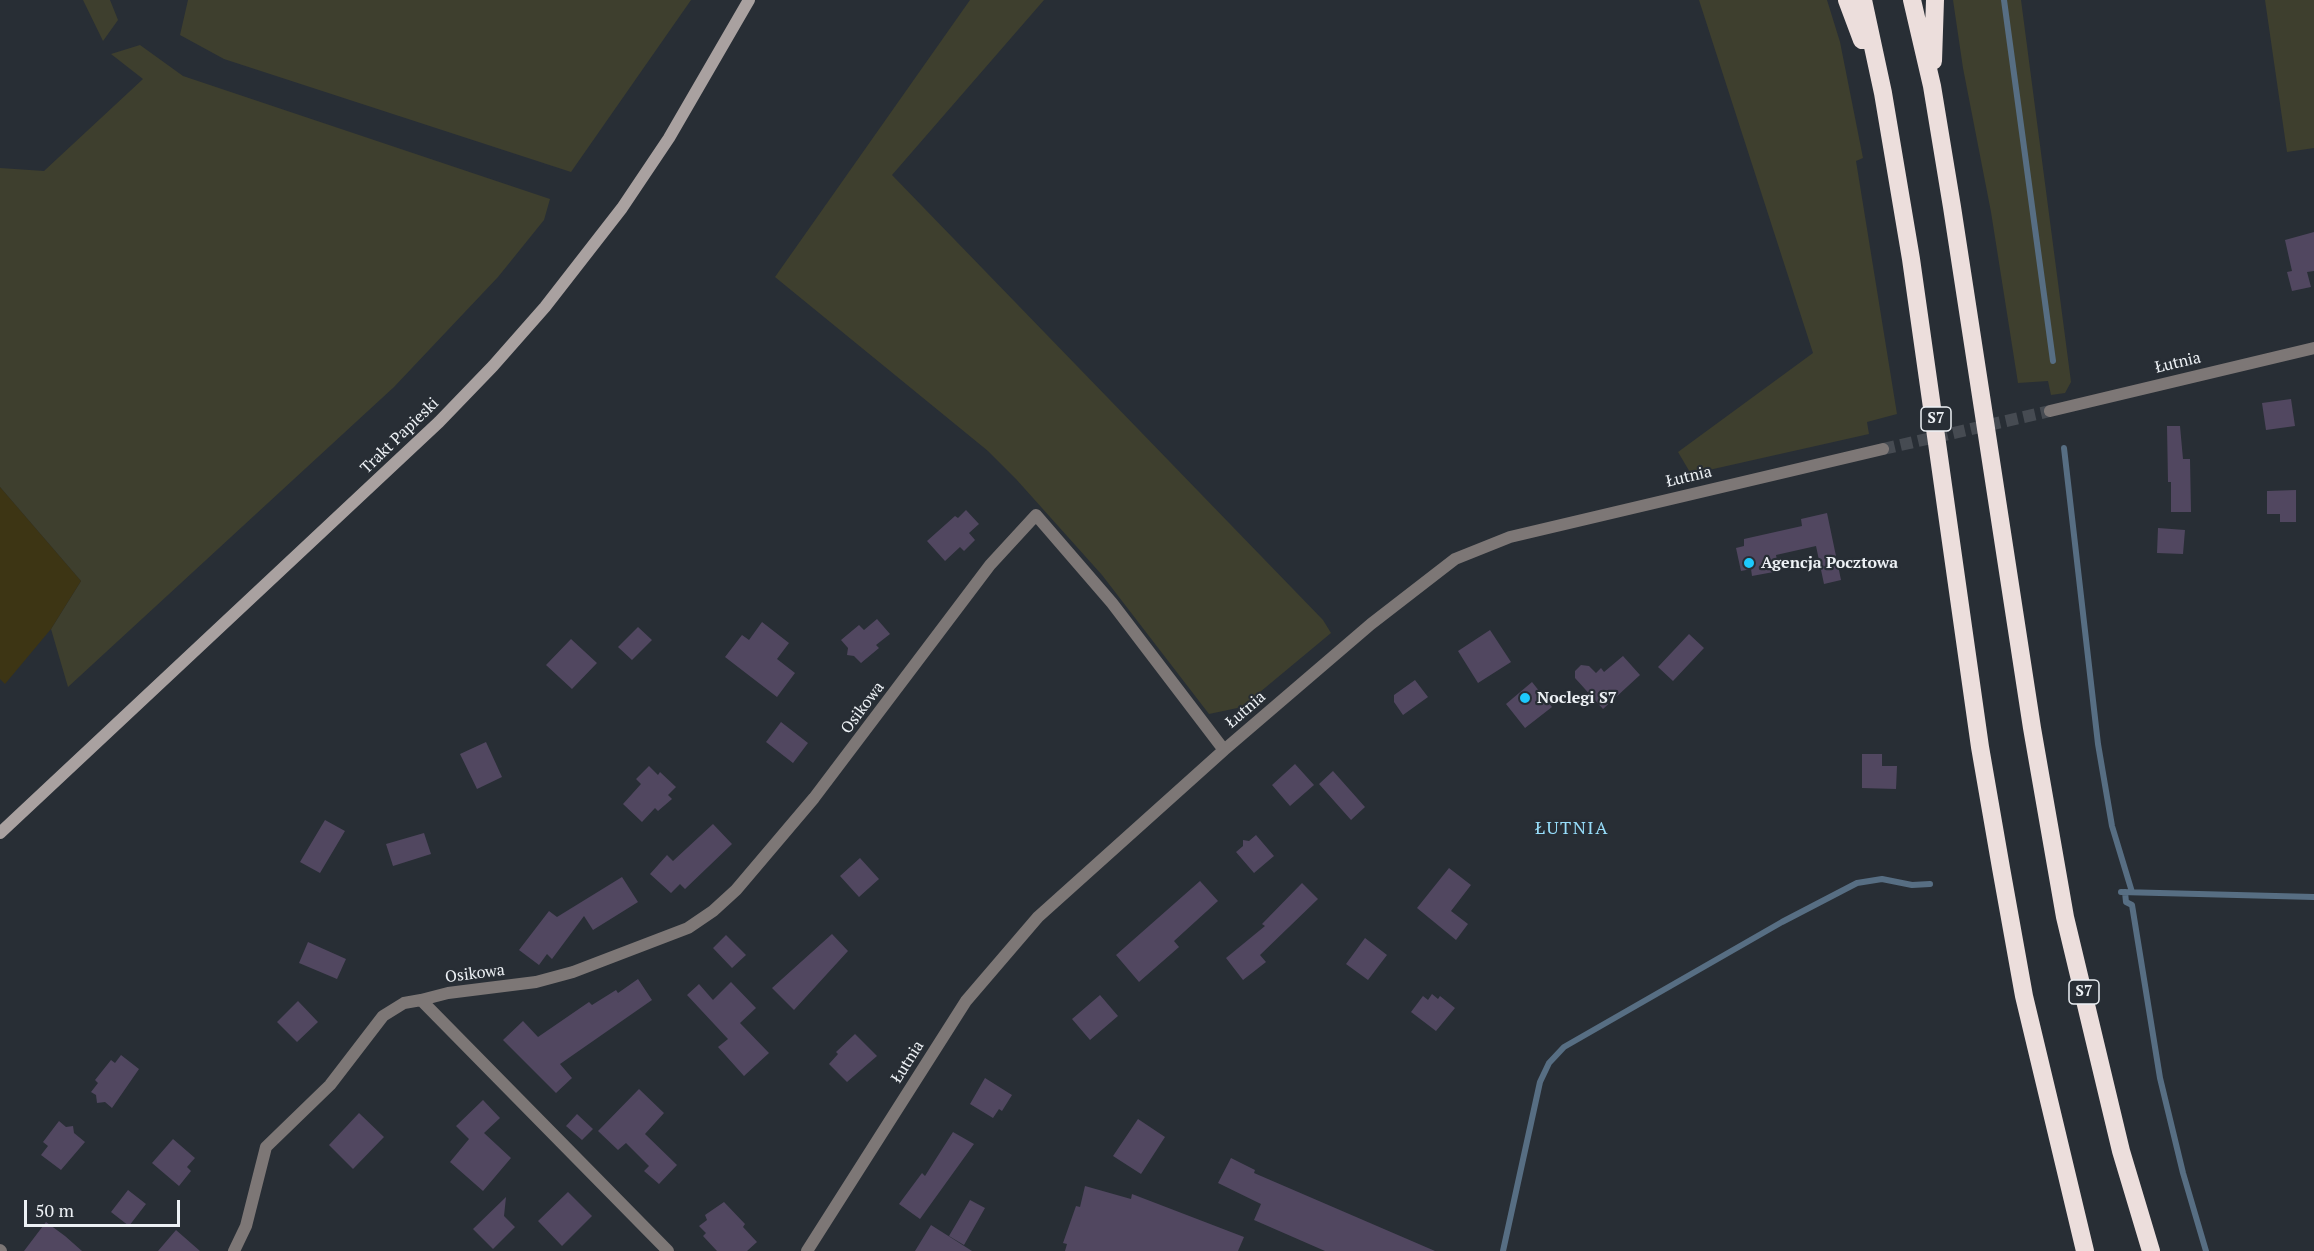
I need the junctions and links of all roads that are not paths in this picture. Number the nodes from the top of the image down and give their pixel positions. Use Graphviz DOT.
graph roads {
  1 [pos="749,0"];
  2 [pos="1846,0"];
  3 [pos="1863,0"];
  4 [pos="1912,0"];
  5 [pos="1935,0"];
  6 [pos="1932,86"];
  7 [pos="1883,93"];
  8 [pos="2314,348"];
  9 [pos="2050,411"];
  10 [pos="1883,449"];
  11 [pos="1224,750"];
  12 [pos="0,833"];
  13 [pos="421,1000"];
  14 [pos="234,1251"];
  15 [pos="668,1251"];
  16 [pos="807,1251"];
  17 [pos="2085,1251"];
  18 [pos="2151,1251"];
  1 -- 12 [label="street, Trakt Papieski"];
  2 -- 7 [label="highway"];
  3 -- 7 [label="highway, S7"];
  4 -- 6 [label="highway, S7"];
  5 -- 6 [label="highway"];
  6 -- 18 [label="highway, S7"];
  7 -- 17 [label="highway, S7"];
  8 -- 9 [label="street, Łutnia"];
  10 -- 11 [label="street, Łutnia"];
  11 -- 13 [label="street, Osikowa"];
  11 -- 16 [label="street, Łutnia"];
  13 -- 14 [label="street, Osikowa"];
  13 -- 15 [label="street"];
}
